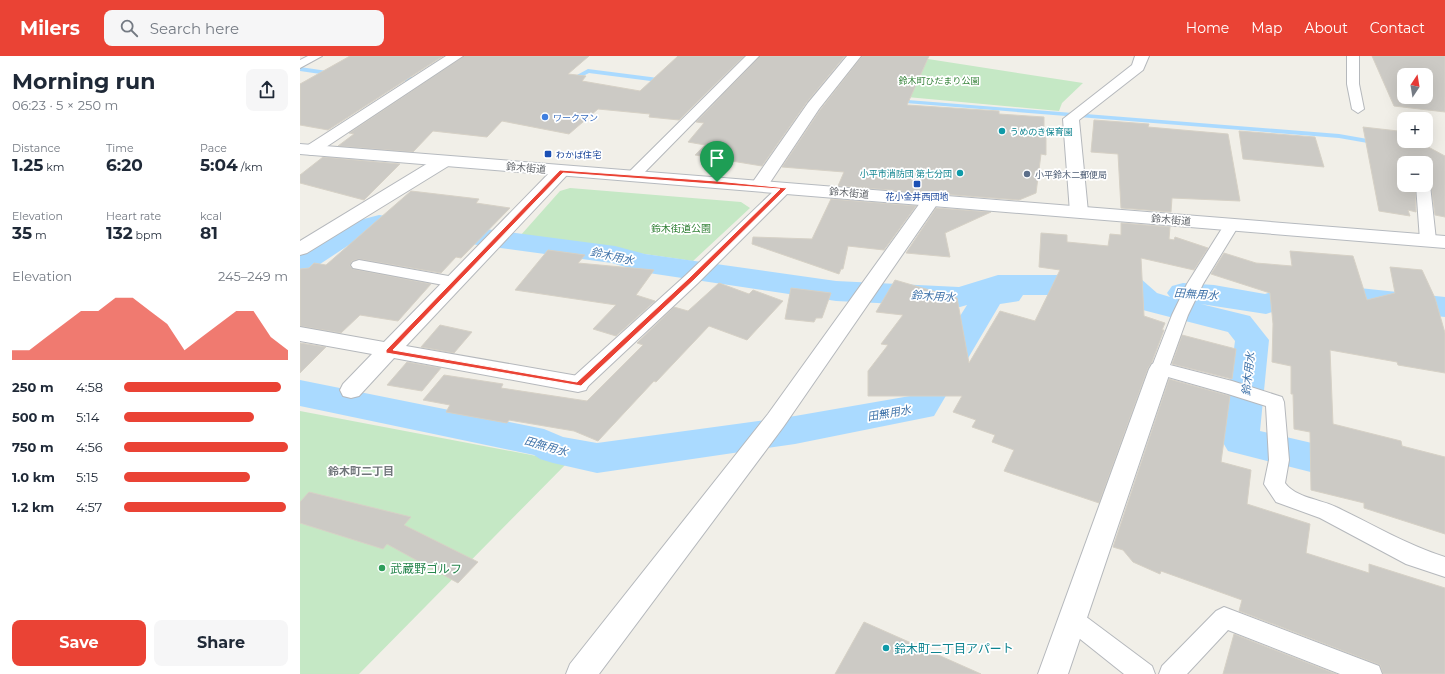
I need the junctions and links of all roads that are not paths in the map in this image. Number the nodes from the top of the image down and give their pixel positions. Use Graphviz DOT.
graph roads {
  1 [pos="316,56"];
  2 [pos="456,56"];
  3 [pos="753,56"];
  4 [pos="854,56"];
  5 [pos="1142,56"];
  6 [pos="1353,56"];
  7 [pos="300,65"];
  8 [pos="1358,109"];
  9 [pos="306,149"];
  10 [pos="444,161"];
  11 [pos="561,171"];
  12 [pos="633,176"];
  13 [pos="759,186"];
  14 [pos="785,188"];
  15 [pos="1425,192"];
  16 [pos="931,200"];
  17 [pos="1079,212"];
  18 [pos="1231,225"];
  19 [pos="1437,241"];
  20 [pos="300,249"];
  21 [pos="359,265"];
  22 [pos="454,282"];
  23 [pos="300,334"];
  24 [pos="388,351"];
  25 [pos="1160,369"];
  26 [pos="578,384"];
  27 [pos="350,390"];
  28 [pos="1445,567"];
  29 [pos="1073,620"];
  30 [pos="581,674"];
  31 [pos="1053,674"];
  32 [pos="1143,674"];
  33 [pos="1171,674"];
  34 [pos="1370,674"];
  1 -- 7 [label="lane"];
  2 -- 9 [label="street"];
  3 -- 12 [label="lane"];
  4 -- 13 [label="street"];
  5 -- 17 [label="street"];
  6 -- 8 [label="lane"];
  9 -- 10 [label="street, 鈴木街道"];
  10 -- 11 [label="street, 鈴木街道"];
  10 -- 20 [label="street"];
  11 -- 12 [label="street, 鈴木街道"];
  11 -- 22 [label="street"];
  12 -- 13 [label="street, 鈴木街道"];
  13 -- 14 [label="street, 鈴木街道"];
  14 -- 16 [label="street, 鈴木街道"];
  14 -- 26 [label="lane"];
  15 -- 19 [label="lane"];
  16 -- 17 [label="street, 鈴木街道"];
  16 -- 30 [label="street"];
  17 -- 18 [label="street, 鈴木街道"];
  18 -- 19 [label="street, 鈴木街道"];
  18 -- 25 [label="lane"];
  21 -- 22 [label="lane"];
  22 -- 24 [label="street"];
  23 -- 24 [label="street"];
  24 -- 26 [label="street"];
  24 -- 27 [label="street"];
  25 -- 28 [label="lane"];
  25 -- 29 [label="street"];
  29 -- 31 [label="street"];
  29 -- 32 [label="lane"];
  33 -- 34 [label="lane"];
}
